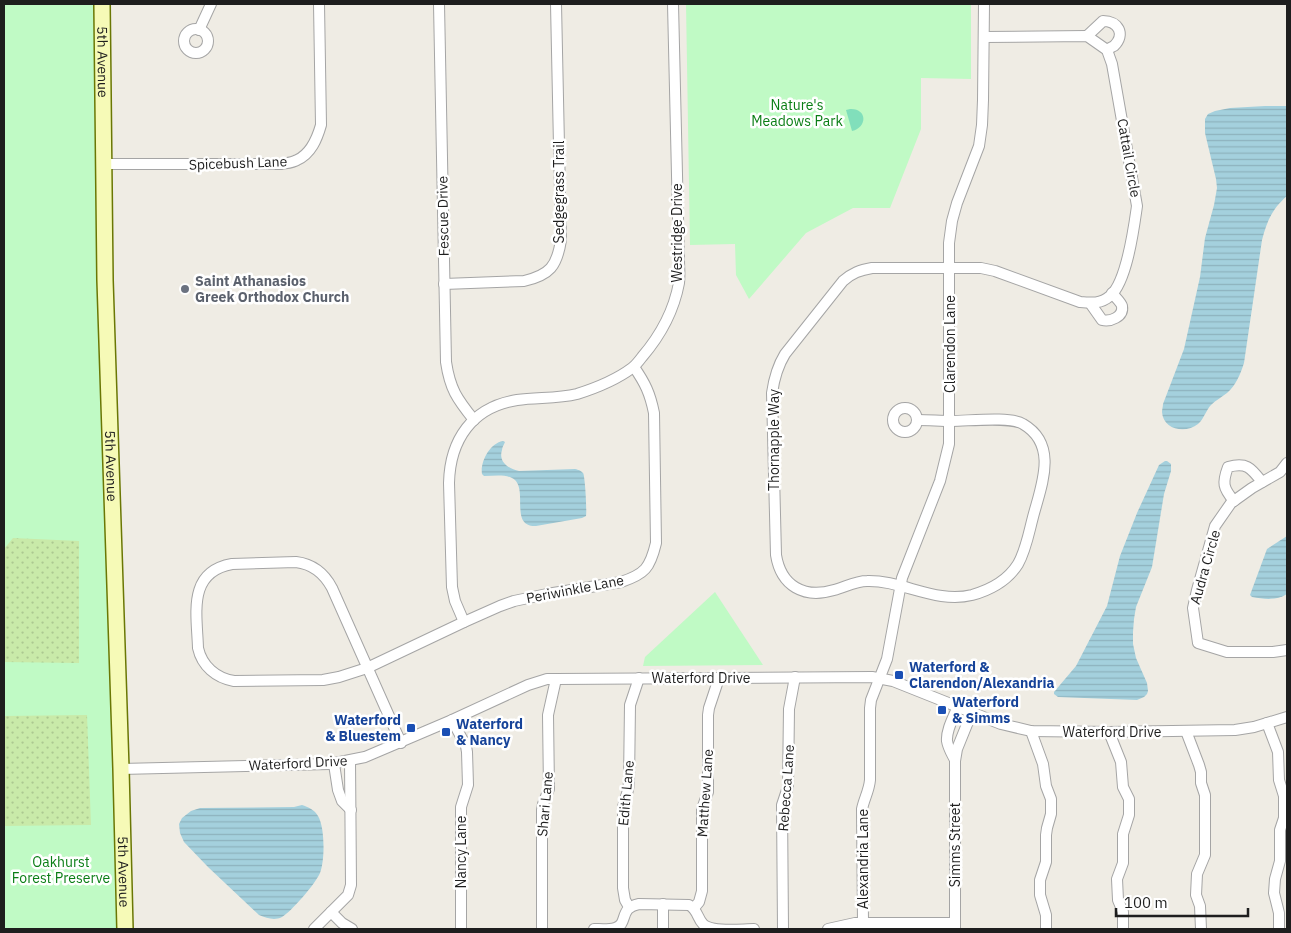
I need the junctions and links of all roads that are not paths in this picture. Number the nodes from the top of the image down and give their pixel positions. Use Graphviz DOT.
graph roads {
  1 [pos="102,4"];
  2 [pos="210,4"];
  3 [pos="319,4"];
  4 [pos="440,4"];
  5 [pos="556,4"];
  6 [pos="673,4"];
  7 [pos="984,4"];
  8 [pos="199,30"];
  9 [pos="1087,36"];
  10 [pos="984,37"];
  11 [pos="1107,50"];
  12 [pos="104,164"];
  13 [pos="950,268"];
  14 [pos="444,284"];
  15 [pos="1112,293"];
  16 [pos="1090,303"];
  17 [pos="634,367"];
  18 [pos="474,420"];
  19 [pos="918,420"];
  20 [pos="950,421"];
  21 [pos="1287,463"];
  22 [pos="1262,482"];
  23 [pos="1234,500"];
  24 [pos="900,586"];
  25 [pos="464,622"];
  26 [pos="1287,650"];
  27 [pos="367,668"];
  28 [pos="795,677"];
  29 [pos="639,678"];
  30 [pos="719,678"];
  31 [pos="880,678"];
  32 [pos="556,679"];
  33 [pos="958,706"];
  34 [pos="972,712"];
  35 [pos="1287,717"];
  36 [pos="452,720"];
  37 [pos="1267,723"];
  38 [pos="1031,731"];
  39 [pos="1186,731"];
  40 [pos="1109,732"];
  41 [pos="401,743"];
  42 [pos="350,761"];
  43 [pos="955,761"];
  44 [pos="334,764"];
  45 [pos="121,769"];
  46 [pos="351,810"];
  47 [pos="663,904"];
  48 [pos="630,907"];
  49 [pos="694,908"];
  50 [pos="331,912"];
  51 [pos="863,923"];
  52 [pos="955,926"];
  53 [pos="125,929"];
  54 [pos="314,929"];
  55 [pos="352,929"];
  56 [pos="461,929"];
  57 [pos="542,929"];
  58 [pos="594,929"];
  59 [pos="663,929"];
  60 [pos="754,929"];
  61 [pos="783,929"];
  62 [pos="828,929"];
  63 [pos="1046,929"];
  64 [pos="1123,929"];
  65 [pos="1201,929"];
  66 [pos="1279,929"];
  1 -- 12 [label="street, 5th Avenue"];
  2 -- 8 [label="street"];
  3 -- 12 [label="street, Spicebush Lane"];
  4 -- 14 [label="street, Fescue Drive"];
  5 -- 14 [label="street, Sedgegrass Trail"];
  6 -- 17 [label="street, Westridge Drive"];
  7 -- 10 [label="street, Clarendon Lane"];
  9 -- 10 [label="street"];
  9 -- 11 [label="street"];
  9 -- 11 [label="street"];
  10 -- 13 [label="street, Clarendon Lane"];
  11 -- 15 [label="street, Cattail Circle"];
  12 -- 45 [label="street, 5th Avenue"];
  13 -- 16 [label="street"];
  13 -- 20 [label="street, Clarendon Lane"];
  13 -- 24 [label="street, Thornapple Way"];
  14 -- 18 [label="street, Fescue Drive"];
  15 -- 16 [label="street"];
  15 -- 16 [label="street"];
  17 -- 18 [label="street, Westridge Drive"];
  17 -- 25 [label="street, Periwinkle Lane"];
  18 -- 25 [label="street, Westridge Drive"];
  19 -- 20 [label="street, Thornapple Way"];
  20 -- 24 [label="street, Clarendon Lane"];
  20 -- 24 [label="street, Thornapple Way"];
  21 -- 22 [label="street, Audra Circle"];
  22 -- 23 [label="street, Audra Circle"];
  22 -- 23 [label="street"];
  23 -- 26 [label="street, Audra Circle"];
  24 -- 31 [label="street, Clarendon Lane"];
  25 -- 27 [label="street, Periwinkle Lane"];
  27 -- 27 [label="street"];
  27 -- 41 [label="street"];
  28 -- 30 [label="street, Waterford Drive"];
  28 -- 31 [label="street, Waterford Drive"];
  28 -- 61 [label="street, Rebecca Lane"];
  29 -- 30 [label="street, Waterford Drive"];
  29 -- 32 [label="street, Waterford Drive"];
  29 -- 48 [label="street, Edith Lane"];
  30 -- 49 [label="street, Matthew Lane"];
  31 -- 33 [label="street, Waterford Drive"];
  31 -- 51 [label="street, Alexandria Lane"];
  32 -- 36 [label="street, Waterford Drive"];
  32 -- 57 [label="street, Shari Lane"];
  33 -- 34 [label="street, Waterford Drive"];
  33 -- 43 [label="street, Simms Street"];
  34 -- 38 [label="street, Waterford Drive"];
  34 -- 43 [label="street, Simms Street"];
  35 -- 37 [label="street, Waterford Drive"];
  36 -- 41 [label="street, Waterford Drive"];
  36 -- 56 [label="street, Nancy Lane"];
  37 -- 39 [label="street, Waterford Drive"];
  37 -- 66 [label="street"];
  38 -- 40 [label="street, Waterford Drive"];
  38 -- 63 [label="street"];
  39 -- 40 [label="street, Waterford Drive"];
  39 -- 65 [label="street"];
  40 -- 64 [label="street"];
  41 -- 42 [label="street, Waterford Drive"];
  42 -- 44 [label="street, Waterford Drive"];
  42 -- 46 [label="street"];
  43 -- 52 [label="street, Simms Street"];
  44 -- 45 [label="street, Waterford Drive"];
  44 -- 46 [label="street"];
  45 -- 53 [label="street, 5th Avenue"];
  46 -- 50 [label="street"];
  47 -- 48 [label="street"];
  47 -- 49 [label="street"];
  47 -- 59 [label="street"];
  48 -- 58 [label="street"];
  49 -- 60 [label="street"];
  50 -- 54 [label="street"];
  50 -- 55 [label="street"];
  51 -- 52 [label="street"];
  51 -- 62 [label="street"];
}
